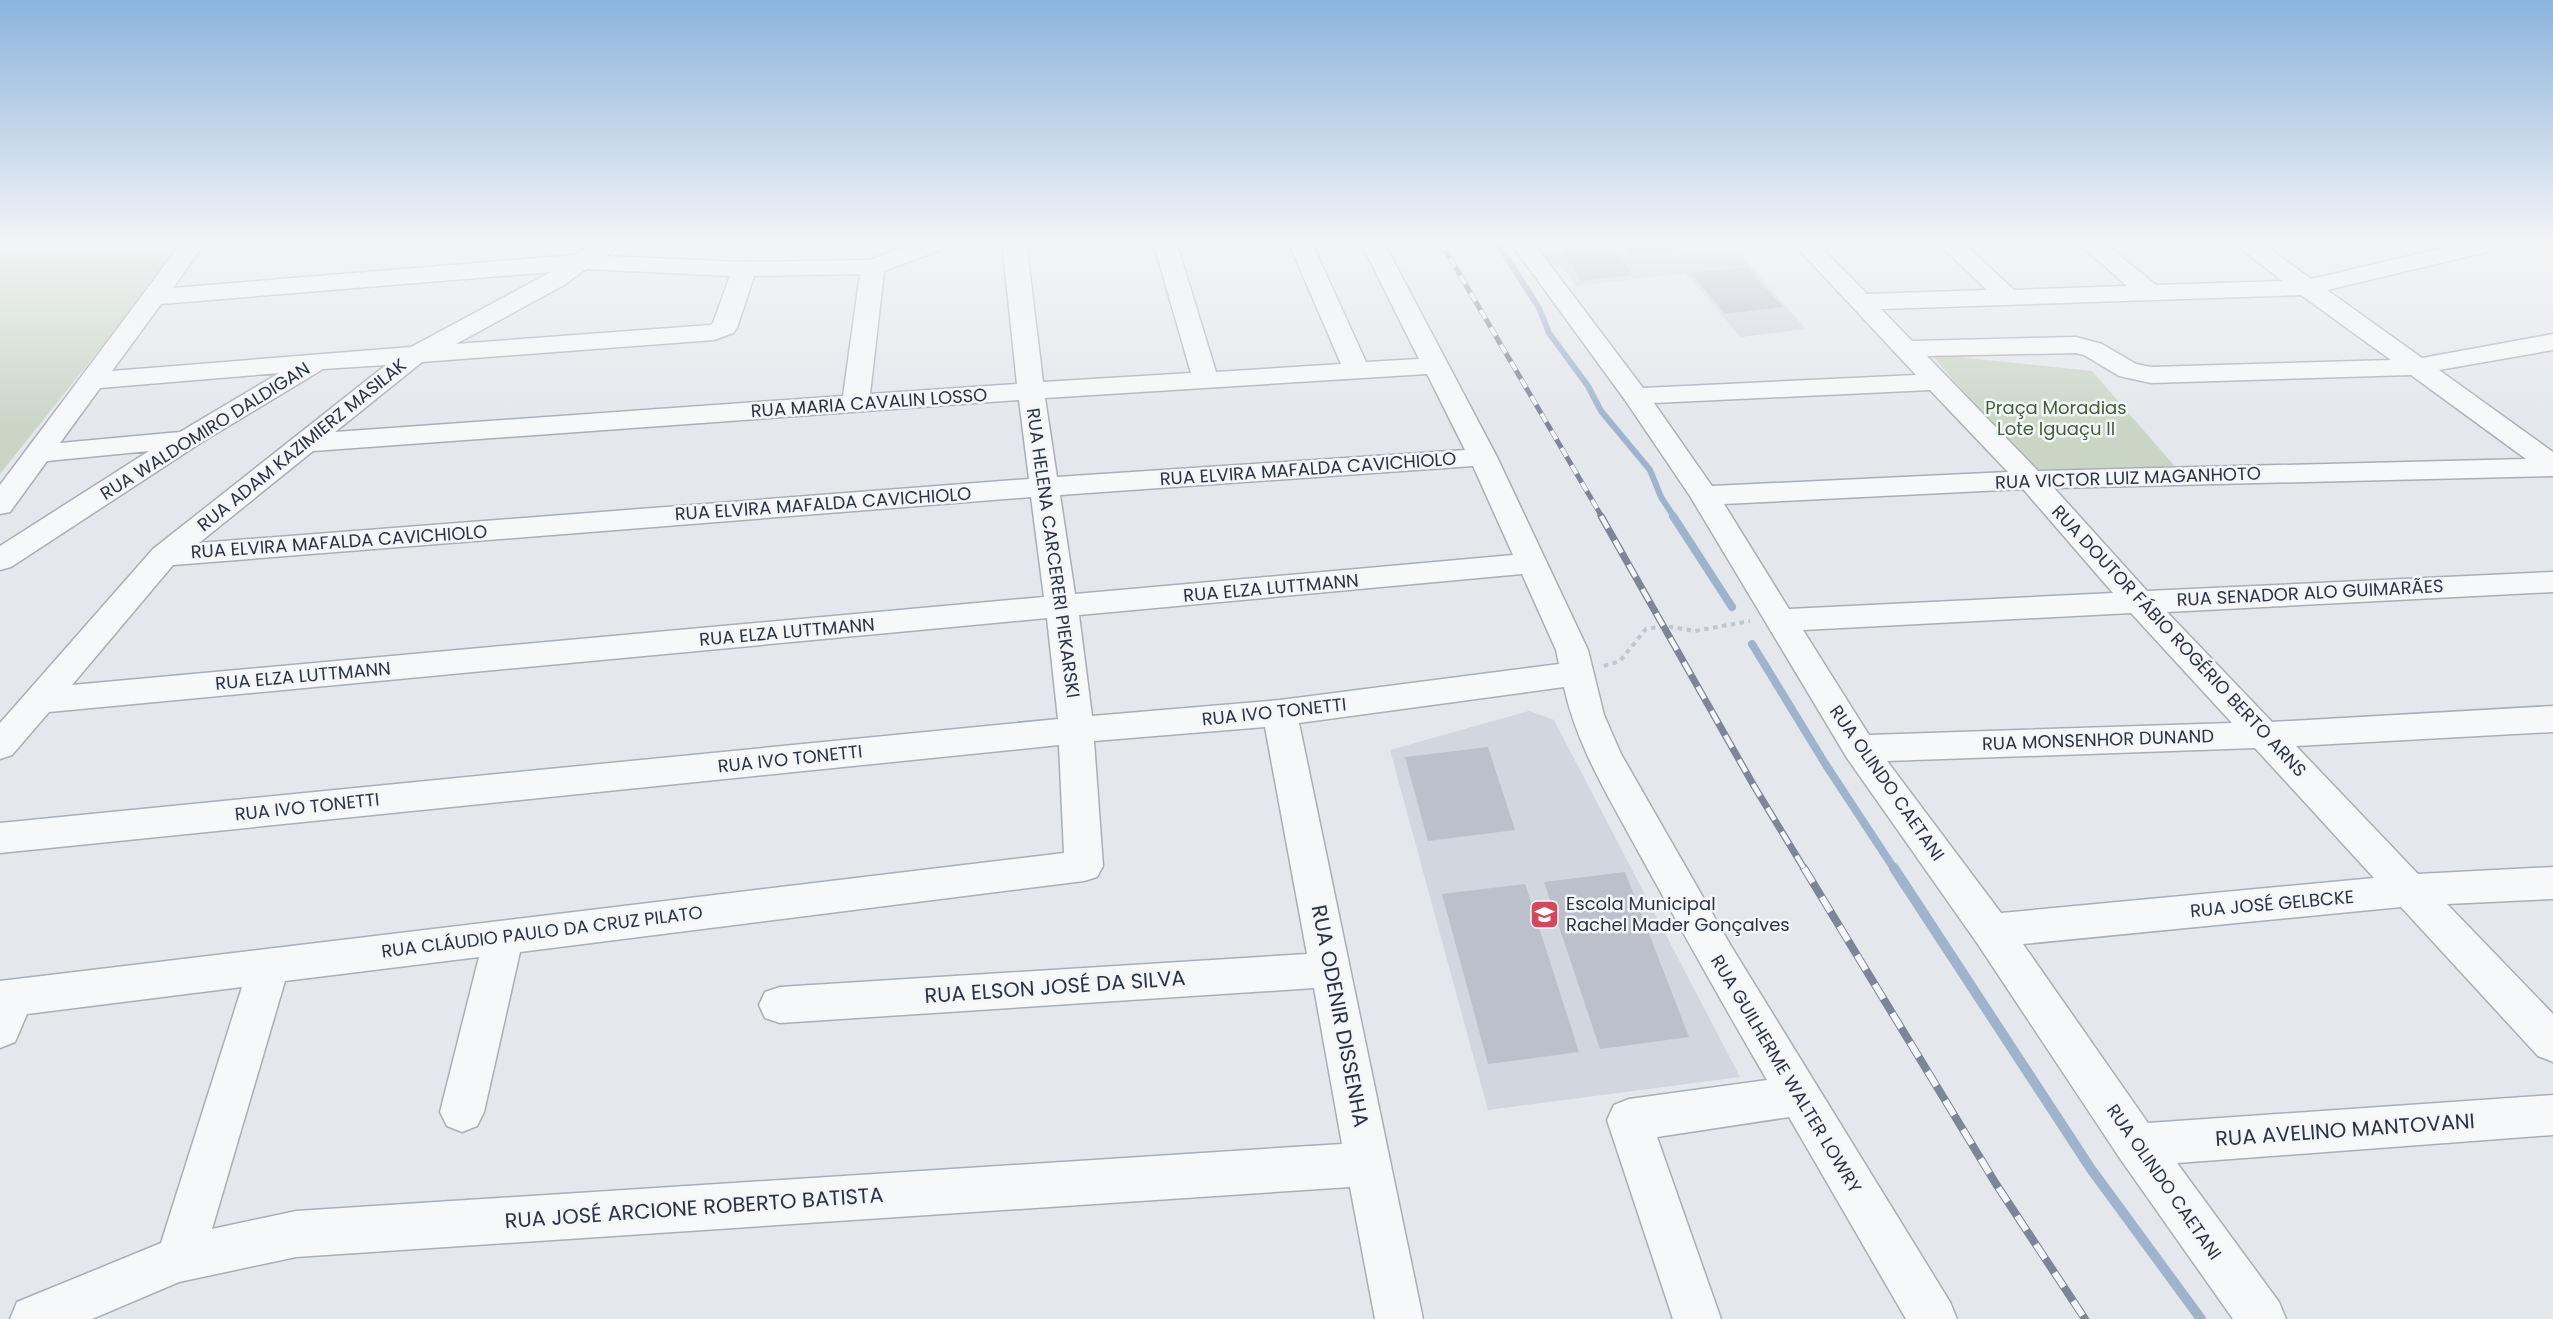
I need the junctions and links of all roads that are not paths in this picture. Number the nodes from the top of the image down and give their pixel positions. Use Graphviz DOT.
graph roads {
  1 [pos="1861,302"];
  2 [pos="148,303"];
  3 [pos="513,303"];
  4 [pos="733,303"];
  5 [pos="868,303"];
  6 [pos="1021,303"];
  7 [pos="1182,303"];
  8 [pos="1326,303"];
  9 [pos="1403,303"];
  10 [pos="1566,303"];
  11 [pos="2329,303"];
  12 [pos="2553,342"];
  13 [pos="1904,349"];
  14 [pos="412,357"];
  15 [pos="317,362"];
  16 [pos="1436,366"];
  17 [pos="2415,367"];
  18 [pos="1357,371"];
  19 [pos="91,381"];
  20 [pos="1206,381"];
  21 [pos="1934,382"];
  22 [pos="1031,392"];
  23 [pos="1636,396"];
  24 [pos="855,404"];
  25 [pos="185,440"];
  26 [pos="302,443"];
  27 [pos="39,453"];
  28 [pos="1483,457"];
  29 [pos="2553,466"];
  30 [pos="2031,480"];
  31 [pos="1044,487"];
  32 [pos="1704,496"];
  33 [pos="0,505"];
  34 [pos="164,556"];
  35 [pos="0,560"];
  36 [pos="1532,563"];
  37 [pos="2553,582"];
  38 [pos="2138,601"];
  39 [pos="1062,608"];
  40 [pos="1769,619"];
  41 [pos="1579,673"];
  42 [pos="42,700"];
  43 [pos="1280,713"];
  44 [pos="2553,719"];
  45 [pos="1076,730"];
  46 [pos="2265,735"];
  47 [pos="0,746"];
  48 [pos="1859,748"];
  49 [pos="0,838"];
  50 [pos="1084,866"];
  51 [pos="2553,884"];
  52 [pos="2411,891"];
  53 [pos="1991,931"];
  54 [pos="504,937"];
  55 [pos="269,966"];
  56 [pos="1330,970"];
  57 [pos="780,1005"];
  58 [pos="4,1008"];
  59 [pos="2553,1043"];
  60 [pos="1798,1096"];
  61 [pos="462,1112"];
  62 [pos="2553,1115"];
  63 [pos="2137,1145"];
  64 [pos="1369,1164"];
  65 [pos="179,1259"];
  66 [pos="34,1319"];
  67 [pos="1399,1319"];
  68 [pos="1697,1319"];
  69 [pos="1933,1319"];
  70 [pos="2262,1319"];
  1 -- 13 [label="street, RUA DOUTOR FÁBIO ROGÉRIO BERTO ARNS"];
  2 -- 19 [label="street"];
  3 -- 14 [label="street, RUA WALDOMIRO DALDIGAN"];
  4 -- 14 [label="street"];
  5 -- 24 [label="street"];
  6 -- 22 [label="street, RUA HELENA CARCERERI PIEKARSKI"];
  7 -- 20 [label="street"];
  8 -- 18 [label="street"];
  9 -- 16 [label="street, RUA GUILHERME WALTER LOWRY"];
  10 -- 23 [label="street, RUA OLINDO CAETANI"];
  11 -- 17 [label="street"];
  12 -- 17 [label="street"];
  13 -- 17 [label="street"];
  13 -- 21 [label="street, RUA DOUTOR FÁBIO ROGÉRIO BERTO ARNS"];
  14 -- 15 [label="street, RUA WALDOMIRO DALDIGAN"];
  14 -- 26 [label="street, RUA ADAM KAZIMIERZ MASILAK"];
  15 -- 19 [label="street"];
  15 -- 25 [label="street, RUA WALDOMIRO DALDIGAN"];
  16 -- 18 [label="street, RUA MARIA CAVALIN LOSSO"];
  16 -- 28 [label="street, RUA GUILHERME WALTER LOWRY"];
  17 -- 29 [label="street"];
  18 -- 20 [label="street, RUA MARIA CAVALIN LOSSO"];
  19 -- 27 [label="street"];
  20 -- 22 [label="street, RUA MARIA CAVALIN LOSSO"];
  21 -- 23 [label="street"];
  21 -- 30 [label="street, RUA DOUTOR FÁBIO ROGÉRIO BERTO ARNS"];
  22 -- 24 [label="street, RUA MARIA CAVALIN LOSSO"];
  22 -- 31 [label="street, RUA HELENA CARCERERI PIEKARSKI"];
  23 -- 32 [label="street, RUA OLINDO CAETANI"];
  24 -- 26 [label="street, RUA MARIA CAVALIN LOSSO"];
  25 -- 27 [label="street"];
  25 -- 35 [label="street, RUA WALDOMIRO DALDIGAN"];
  26 -- 34 [label="street, RUA ADAM KAZIMIERZ MASILAK"];
  27 -- 33 [label="street"];
  28 -- 31 [label="street, RUA ELVIRA MAFALDA CAVICHIOLO"];
  28 -- 36 [label="street, RUA GUILHERME WALTER LOWRY"];
  29 -- 30 [label="street, RUA VICTOR LUIZ MAGANHOTO"];
  30 -- 32 [label="street, RUA VICTOR LUIZ MAGANHOTO"];
  30 -- 38 [label="street, RUA DOUTOR FÁBIO ROGÉRIO BERTO ARNS"];
  31 -- 34 [label="street, RUA ELVIRA MAFALDA CAVICHIOLO"];
  31 -- 39 [label="street, RUA HELENA CARCERERI PIEKARSKI"];
  32 -- 40 [label="street, RUA OLINDO CAETANI"];
  34 -- 42 [label="street, RUA ADAM KAZIMIERZ MASILAK"];
  36 -- 39 [label="street, RUA ELZA LUTTMANN"];
  36 -- 41 [label="street, RUA GUILHERME WALTER LOWRY"];
  37 -- 38 [label="street, RUA SENADOR ALO GUIMARÃES"];
  38 -- 40 [label="street, RUA SENADOR ALO GUIMARÃES"];
  38 -- 46 [label="street, RUA DOUTOR FÁBIO ROGÉRIO BERTO ARNS"];
  39 -- 42 [label="street, RUA ELZA LUTTMANN"];
  39 -- 45 [label="street, RUA HELENA CARCERERI PIEKARSKI"];
  40 -- 48 [label="street, RUA OLINDO CAETANI"];
  41 -- 43 [label="street, RUA IVO TONETTI"];
  41 -- 60 [label="street, RUA GUILHERME WALTER LOWRY"];
  42 -- 47 [label="street, RUA ADAM KAZIMIERZ MASILAK"];
  43 -- 45 [label="street, RUA IVO TONETTI"];
  43 -- 56 [label="street, RUA ODENIR DISSENHA"];
  44 -- 46 [label="street, RUA MONSENHOR DUNAND"];
  45 -- 49 [label="street, RUA IVO TONETTI"];
  45 -- 50 [label="street, RUA HELENA CARCERERI PIEKARSKI"];
  46 -- 48 [label="street, RUA MONSENHOR DUNAND"];
  46 -- 52 [label="street, RUA DOUTOR FÁBIO ROGÉRIO BERTO ARNS"];
  48 -- 53 [label="street, RUA OLINDO CAETANI"];
  50 -- 54 [label="street, RUA CLÁUDIO PAULO DA CRUZ PILATO"];
  51 -- 52 [label="street, RUA JOSÉ GELBCKE"];
  52 -- 53 [label="street, RUA JOSÉ GELBCKE"];
  52 -- 59 [label="street, RUA DOUTOR FÁBIO ROGÉRIO BERTO ARNS"];
  53 -- 63 [label="street, RUA OLINDO CAETANI"];
  54 -- 55 [label="street, RUA CLÁUDIO PAULO DA CRUZ PILATO"];
  54 -- 61 [label="street"];
  55 -- 58 [label="street, RUA CLÁUDIO PAULO DA CRUZ PILATO"];
  55 -- 65 [label="street"];
  56 -- 57 [label="street, RUA ELSON JOSÉ DA SILVA"];
  56 -- 64 [label="street, RUA ODENIR DISSENHA"];
  60 -- 68 [label="street"];
  60 -- 69 [label="street, RUA GUILHERME WALTER LOWRY"];
  62 -- 63 [label="street, RUA AVELINO MANTOVANI"];
  63 -- 70 [label="street, RUA OLINDO CAETANI"];
  64 -- 65 [label="street, RUA JOSÉ ARCIONE ROBERTO BATISTA"];
  64 -- 67 [label="street, RUA ODENIR DISSENHA"];
  65 -- 66 [label="street, RUA JOSÉ ARCIONE ROBERTO BATISTA"];
}
